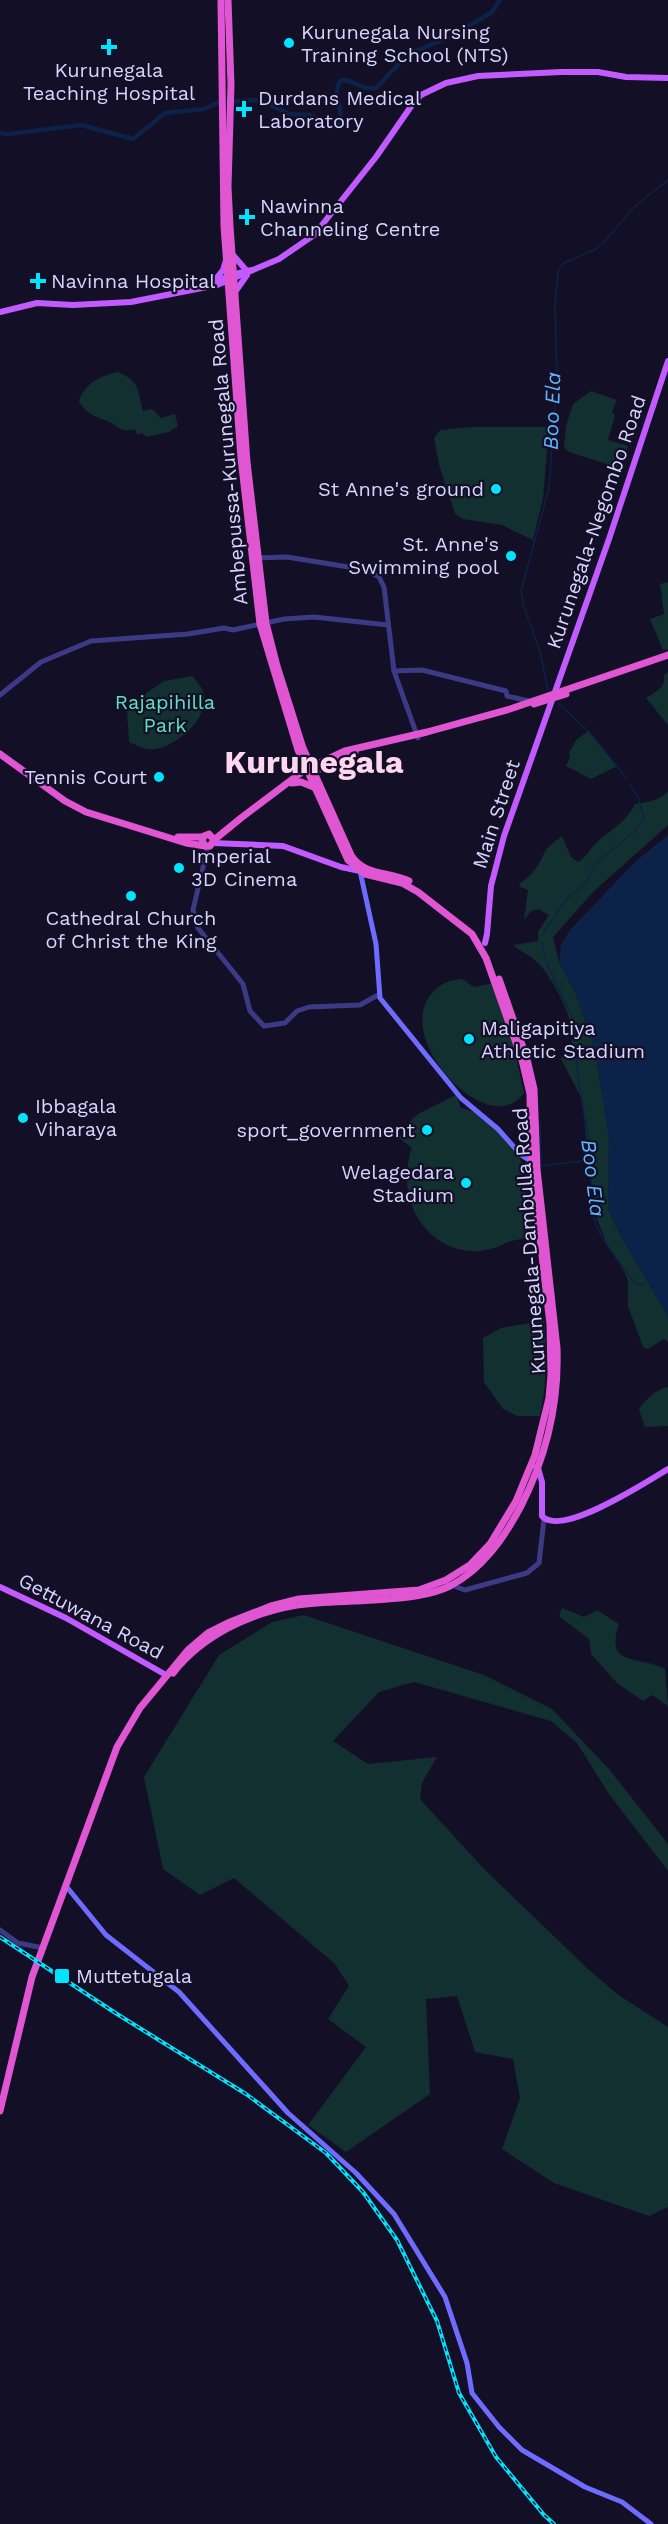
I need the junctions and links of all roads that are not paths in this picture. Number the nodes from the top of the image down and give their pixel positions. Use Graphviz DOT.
graph roads {
  1 [pos="221,0"];
  2 [pos="228,0"];
  3 [pos="668,76"];
  4 [pos="227,93"];
  5 [pos="229,255"];
  6 [pos="247,272"];
  7 [pos="231,277"];
  8 [pos="216,283"];
  9 [pos="232,293"];
  10 [pos="0,312"];
  11 [pos="668,362"];
  12 [pos="254,558"];
  13 [pos="263,624"];
  14 [pos="388,625"];
  15 [pos="668,656"];
  16 [pos="394,671"];
  17 [pos="0,695"];
  18 [pos="554,695"];
  19 [pos="529,702"];
  20 [pos="417,736"];
  21 [pos="301,749"];
  22 [pos="0,754"];
  23 [pos="331,759"];
  24 [pos="310,770"];
  25 [pos="290,783"];
  26 [pos="319,787"];
  27 [pos="208,841"];
  28 [pos="360,871"];
  29 [pos="484,943"];
  30 [pos="378,995"];
  31 [pos="534,1162"];
  32 [pos="535,1467"];
  33 [pos="668,1469"];
  34 [pos="544,1519"];
  35 [pos="448,1583"];
  36 [pos="0,1587"];
  37 [pos="167,1677"];
  38 [pos="66,1886"];
  39 [pos="0,1930"];
  40 [pos="43,1948"];
  41 [pos="0,2111"];
  42 [pos="651,2524"];
  1 -- 4 [label="highway, Ambepussa-Kurunegala Road"];
  2 -- 4 [label="highway, Ambepussa-Kurunegala Road"];
  3 -- 6 [label="main road"];
  4 -- 5 [label="highway, Ambepussa-Kurunegala Road"];
  4 -- 5 [label="highway, Ambepussa-Kurunegala Road"];
  5 -- 6 [label="main road"];
  5 -- 7 [label="highway, Ambepussa-Kurunegala Road"];
  5 -- 8 [label="main road"];
  6 -- 7 [label="main road"];
  6 -- 9 [label="main road"];
  7 -- 8 [label="main road"];
  7 -- 9 [label="highway, Ambepussa-Kurunegala Road"];
  8 -- 9 [label="main road"];
  8 -- 10 [label="main road"];
  9 -- 12 [label="highway, Ambepussa-Kurunegala Road"];
  11 -- 18 [label="main road, Kurunegala-Negombo Road"];
  12 -- 13 [label="highway, Ambepussa-Kurunegala Road"];
  12 -- 14 [label="street"];
  13 -- 14 [label="street"];
  13 -- 17 [label="street"];
  13 -- 21 [label="highway, Ambepussa-Kurunegala Road"];
  14 -- 16 [label="street"];
  15 -- 18 [label="highway"];
  16 -- 19 [label="street"];
  16 -- 20 [label="street"];
  18 -- 19 [label="highway"];
  18 -- 20 [label="highway"];
  18 -- 29 [label="main road, Main Street"];
  19 -- 20 [label="highway"];
  20 -- 23 [label="highway"];
  21 -- 23 [label="highway"];
  21 -- 24 [label="highway, Ambepussa-Kurunegala Road"];
  21 -- 25 [label="highway"];
  22 -- 27 [label="highway"];
  23 -- 24 [label="highway"];
  23 -- 26 [label="highway"];
  24 -- 25 [label="highway"];
  24 -- 26 [label="highway, Kurunegala-Dambulla Road"];
  25 -- 26 [label="highway"];
  25 -- 27 [label="highway"];
  26 -- 28 [label="highway, Kurunegala-Dambulla Road"];
  26 -- 29 [label="highway, Kurunegala-Dambulla Road"];
  27 -- 28 [label="main road"];
  27 -- 30 [label="street"];
  28 -- 30 [label="main road"];
  28 -- 31 [label="highway, Kurunegala-Dambulla Road"];
  29 -- 31 [label="highway, Kurunegala-Dambulla Road"];
  30 -- 31 [label="main road"];
  31 -- 32 [label="highway, Kurunegala-Dambulla Road"];
  32 -- 34 [label="main road"];
  32 -- 35 [label="highway, Kurunegala-Dambulla Road"];
  33 -- 34 [label="main road"];
  34 -- 35 [label="street"];
  35 -- 37 [label="highway, Kurunegala-Dambulla Road"];
  36 -- 37 [label="main road, Gettuwana Road"];
  37 -- 38 [label="highway, Kurunegala-Dambulla Road"];
  38 -- 40 [label="highway, Kurunegala-Dambulla Road"];
  38 -- 42 [label="main road"];
  39 -- 40 [label="street"];
  40 -- 41 [label="highway, Kurunegala-Dambulla Road"];
}
